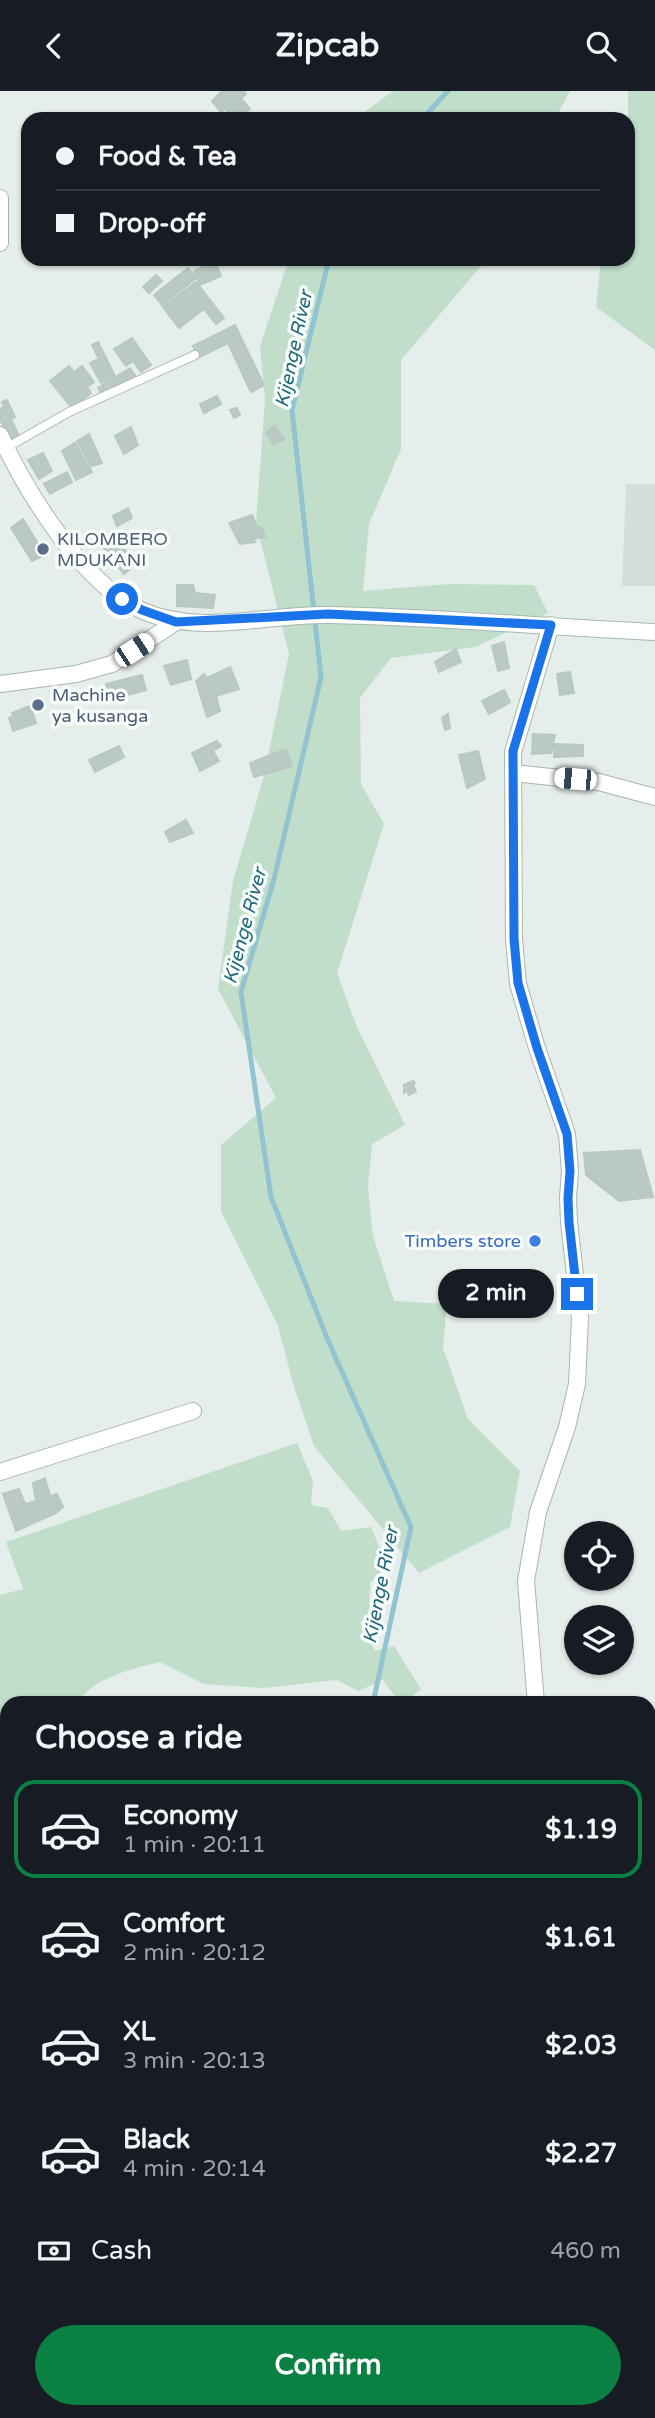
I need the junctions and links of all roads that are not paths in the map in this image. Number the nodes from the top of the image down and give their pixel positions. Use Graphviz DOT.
graph roads {
  1 [pos="0,198"];
  2 [pos="0,243"];
  3 [pos="195,355"];
  4 [pos="3,441"];
  5 [pos="176,622"];
  6 [pos="551,625"];
  7 [pos="655,632"];
  8 [pos="0,684"];
  9 [pos="513,773"];
  10 [pos="655,797"];
  11 [pos="193,1411"];
  12 [pos="0,1472"];
  13 [pos="535,1696"];
  1 -- 2 [label="street"];
  3 -- 4 [label="lane"];
  4 -- 5 [label="street"];
  5 -- 6 [label="street"];
  5 -- 8 [label="street"];
  6 -- 7 [label="street"];
  6 -- 9 [label="street"];
  9 -- 10 [label="street"];
  9 -- 13 [label="street"];
  11 -- 12 [label="street"];
}
